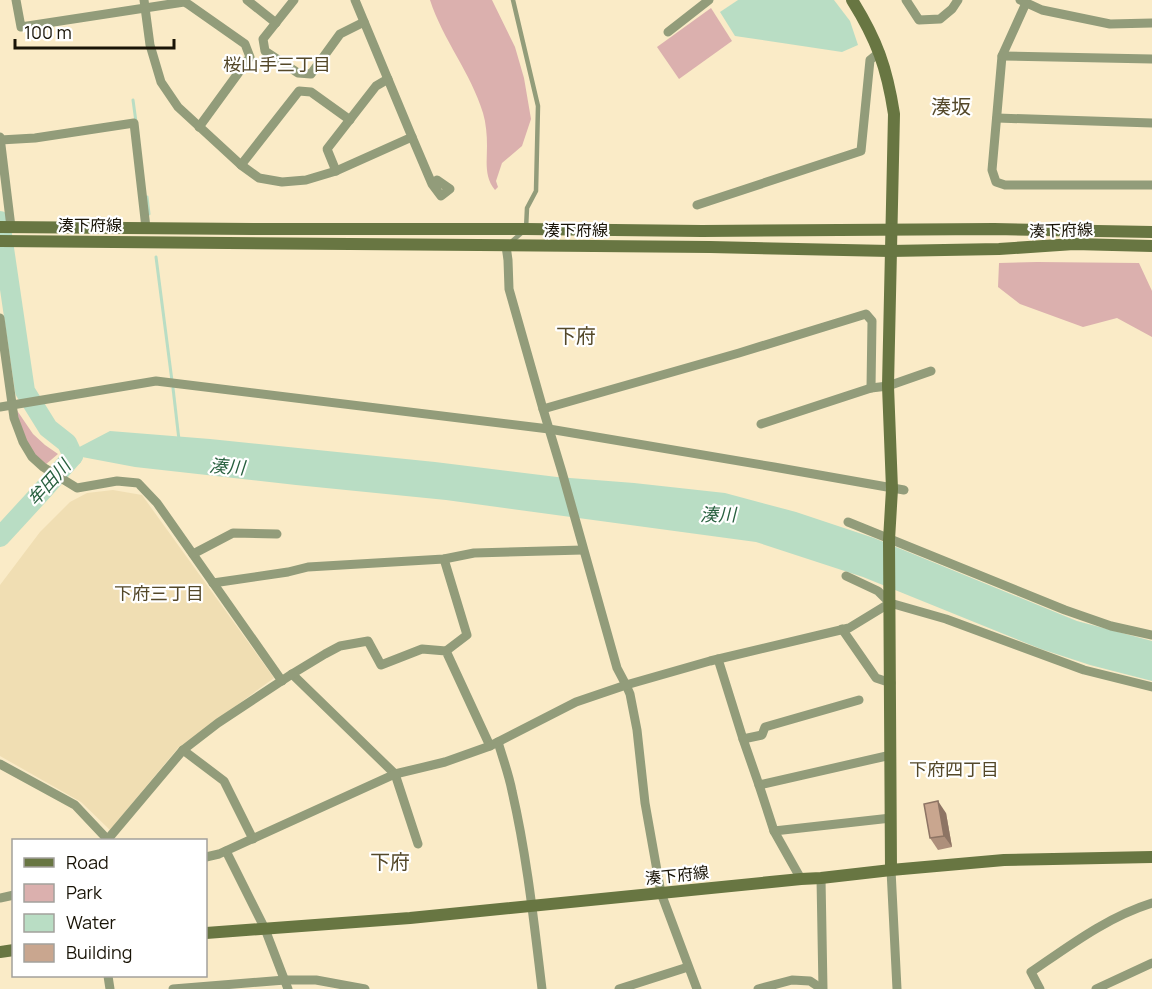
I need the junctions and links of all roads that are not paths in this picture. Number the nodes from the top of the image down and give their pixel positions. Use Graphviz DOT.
graph roads {
  1 [pos="16,0"];
  2 [pos="247,0"];
  3 [pos="294,0"];
  4 [pos="354,0"];
  5 [pos="513,0"];
  6 [pos="709,0"];
  7 [pos="852,0"];
  8 [pos="906,0"];
  9 [pos="958,0"];
  10 [pos="1023,2"];
  11 [pos="145,3"];
  12 [pos="364,22"];
  13 [pos="276,23"];
  14 [pos="1152,23"];
  15 [pos="668,32"];
  16 [pos="880,52"];
  17 [pos="1002,57"];
  18 [pos="1152,59"];
  19 [pos="388,79"];
  20 [pos="997,118"];
  21 [pos="350,120"];
  22 [pos="1152,123"];
  23 [pos="199,127"];
  24 [pos="412,137"];
  25 [pos="0,139"];
  26 [pos="241,165"];
  27 [pos="336,171"];
  28 [pos="432,184"];
  29 [pos="1152,185"];
  30 [pos="697,205"];
  31 [pos="6,227"];
  32 [pos="146,228"];
  33 [pos="526,229"];
  34 [pos="891,230"];
  35 [pos="1152,232"];
  36 [pos="0,241"];
  37 [pos="506,246"];
  38 [pos="1152,246"];
  39 [pos="890,251"];
  40 [pos="0,318"];
  41 [pos="931,371"];
  42 [pos="888,386"];
  43 [pos="871,388"];
  44 [pos="16,405"];
  45 [pos="0,407"];
  46 [pos="543,409"];
  47 [pos="761,424"];
  48 [pos="549,429"];
  49 [pos="898,489"];
  50 [pos="848,522"];
  51 [pos="277,534"];
  52 [pos="889,540"];
  53 [pos="583,550"];
  54 [pos="193,554"];
  55 [pos="444,559"];
  56 [pos="846,576"];
  57 [pos="213,582"];
  58 [pos="890,603"];
  59 [pos="842,629"];
  60 [pos="1152,635"];
  61 [pos="446,651"];
  62 [pos="718,659"];
  63 [pos="292,674"];
  64 [pos="282,681"];
  65 [pos="891,683"];
  66 [pos="626,685"];
  67 [pos="1152,687"];
  68 [pos="859,700"];
  69 [pos="743,739"];
  70 [pos="494,744"];
  71 [pos="183,750"];
  72 [pos="891,755"];
  73 [pos="0,764"];
  74 [pos="395,774"];
  75 [pos="759,785"];
  76 [pos="891,818"];
  77 [pos="774,831"];
  78 [pos="107,839"];
  79 [pos="109,839"];
  80 [pos="253,839"];
  81 [pos="418,844"];
  82 [pos="226,851"];
  83 [pos="207,857"];
  84 [pos="1151,859"];
  85 [pos="891,870"];
  86 [pos="821,878"];
  87 [pos="801,879"];
  88 [pos="661,893"];
  89 [pos="1152,903"];
  90 [pos="532,906"];
  91 [pos="265,929"];
  92 [pos="207,933"];
  93 [pos="1152,963"];
  94 [pos="688,967"];
  95 [pos="287,984"];
  96 [pos="173,989"];
  97 [pos="365,989"];
  98 [pos="542,989"];
  99 [pos="619,989"];
  100 [pos="697,989"];
  101 [pos="758,989"];
  102 [pos="823,989"];
  103 [pos="897,989"];
  104 [pos="1040,989"];
  105 [pos="1096,989"];
  1 -- 11 [label="street"];
  2 -- 13 [label="street"];
  3 -- 13 [label="street"];
  4 -- 12 [label="street"];
  5 -- 33 [label="lane"];
  6 -- 15 [label="street"];
  7 -- 16 [label="main road"];
  8 -- 9 [label="street"];
  10 -- 14 [label="street"];
  10 -- 17 [label="street"];
  11 -- 23 [label="street"];
  11 -- 23 [label="street"];
  12 -- 13 [label="street"];
  12 -- 19 [label="street"];
  16 -- 30 [label="street"];
  16 -- 34 [label="main road"];
  17 -- 18 [label="street"];
  17 -- 20 [label="street"];
  19 -- 21 [label="street"];
  19 -- 24 [label="street"];
  20 -- 22 [label="street"];
  20 -- 29 [label="street"];
  21 -- 26 [label="street"];
  21 -- 27 [label="street"];
  23 -- 26 [label="street"];
  24 -- 27 [label="street"];
  24 -- 28 [label="street"];
  25 -- 31 [label="street"];
  25 -- 32 [label="street"];
  26 -- 27 [label="street"];
  31 -- 32 [label="main road, 湊下府線"];
  32 -- 33 [label="main road, 湊下府線"];
  33 -- 34 [label="main road, 湊下府線"];
  33 -- 37 [label="lane"];
  34 -- 35 [label="main road, 湊下府線"];
  34 -- 39 [label="main road"];
  36 -- 37 [label="main road, 湊下府線"];
  37 -- 39 [label="main road, 湊下府線"];
  37 -- 46 [label="street"];
  38 -- 39 [label="main road, 湊下府線"];
  39 -- 42 [label="main road"];
  40 -- 44 [label="street"];
  41 -- 42 [label="street"];
  42 -- 43 [label="street"];
  42 -- 49 [label="main road"];
  43 -- 46 [label="street"];
  43 -- 47 [label="street"];
  44 -- 45 [label="street"];
  44 -- 48 [label="street"];
  44 -- 54 [label="street"];
  46 -- 48 [label="street"];
  48 -- 49 [label="street"];
  48 -- 53 [label="street"];
  49 -- 52 [label="main road"];
  50 -- 52 [label="street"];
  51 -- 54 [label="street"];
  52 -- 58 [label="main road"];
  52 -- 60 [label="street"];
  53 -- 55 [label="street"];
  53 -- 66 [label="street"];
  54 -- 57 [label="street"];
  55 -- 57 [label="street"];
  55 -- 61 [label="street"];
  56 -- 58 [label="street"];
  57 -- 64 [label="street"];
  58 -- 59 [label="street"];
  58 -- 65 [label="main road"];
  58 -- 67 [label="street"];
  59 -- 62 [label="street"];
  59 -- 65 [label="street"];
  61 -- 63 [label="street"];
  61 -- 70 [label="street"];
  62 -- 66 [label="street"];
  62 -- 69 [label="street"];
  63 -- 64 [label="street"];
  63 -- 74 [label="street"];
  64 -- 71 [label="street"];
  65 -- 72 [label="main road"];
  66 -- 70 [label="street"];
  66 -- 88 [label="street"];
  68 -- 69 [label="street"];
  69 -- 75 [label="street"];
  70 -- 74 [label="street"];
  70 -- 90 [label="street"];
  71 -- 79 [label="street"];
  71 -- 80 [label="street"];
  72 -- 75 [label="street"];
  72 -- 76 [label="main road"];
  73 -- 78 [label="street"];
  74 -- 80 [label="street"];
  74 -- 81 [label="street"];
  75 -- 77 [label="street"];
  76 -- 77 [label="street"];
  76 -- 85 [label="main road"];
  77 -- 87 [label="street"];
  80 -- 82 [label="street"];
  82 -- 83 [label="street"];
  82 -- 91 [label="street"];
  84 -- 85 [label="main road, 湊下府線"];
  85 -- 86 [label="main road, 湊下府線"];
  85 -- 103 [label="street"];
  86 -- 87 [label="main road, 湊下府線"];
  86 -- 102 [label="street"];
  87 -- 88 [label="main road, 湊下府線"];
  88 -- 90 [label="main road, 湊下府線"];
  88 -- 94 [label="street"];
  89 -- 104 [label="street"];
  90 -- 91 [label="main road, 湊下府線"];
  90 -- 98 [label="street"];
  91 -- 92 [label="main road, 湊下府線"];
  91 -- 95 [label="street"];
  93 -- 105 [label="street"];
  94 -- 99 [label="street"];
  94 -- 100 [label="street"];
  95 -- 96 [label="street"];
  95 -- 97 [label="street"];
  101 -- 102 [label="street"];
}
